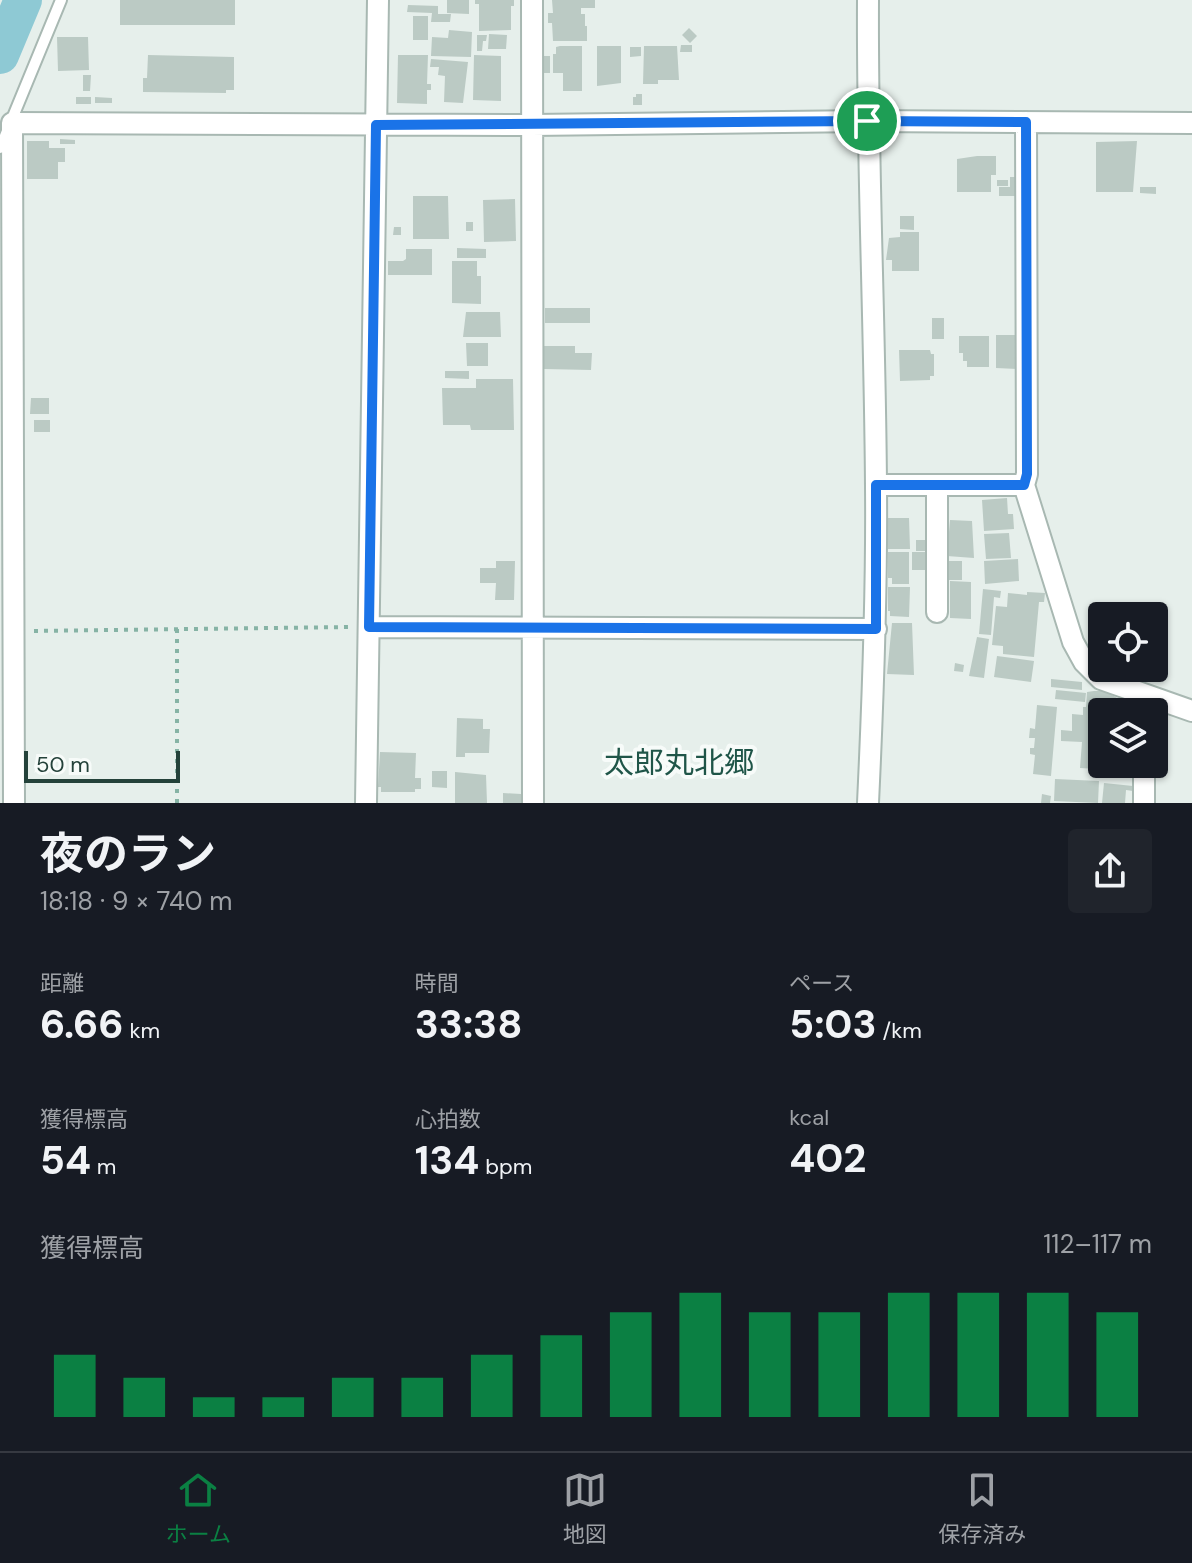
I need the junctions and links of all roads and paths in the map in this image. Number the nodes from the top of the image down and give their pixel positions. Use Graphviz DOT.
graph roads {
  1 [pos="61,0"];
  2 [pos="378,0"];
  3 [pos="532,0"];
  4 [pos="868,0"];
  5 [pos="867,121"];
  6 [pos="1026,122"];
  7 [pos="12,123"];
  8 [pos="1192,123"];
  9 [pos="376,125"];
  10 [pos="532,125"];
  11 [pos="0,148"];
  12 [pos="876,485"];
  13 [pos="937,485"];
  14 [pos="1024,485"];
  15 [pos="937,612"];
  16 [pos="369,627"];
  17 [pos="535,628"];
  18 [pos="177,629"];
  19 [pos="876,629"];
  20 [pos="13,632"];
  21 [pos="1134,698"];
  22 [pos="1168,708"];
  23 [pos="1192,711"];
  24 [pos="1144,778"];
  25 [pos="14,803"];
  26 [pos="177,803"];
  27 [pos="366,803"];
  28 [pos="533,803"];
  29 [pos="868,803"];
  30 [pos="1144,803"];
  1 -- 7 [label="lane"];
  2 -- 9 [label="street"];
  3 -- 10 [label="street"];
  4 -- 5 [label="street"];
  5 -- 6 [label="street"];
  5 -- 10 [label="street"];
  5 -- 12 [label="street"];
  6 -- 8 [label="street"];
  6 -- 14 [label="street"];
  7 -- 9 [label="street"];
  7 -- 11 [label="lane"];
  7 -- 20 [label="street"];
  9 -- 10 [label="street"];
  9 -- 16 [label="street"];
  10 -- 17 [label="street"];
  12 -- 13 [label="street"];
  12 -- 19 [label="street"];
  13 -- 14 [label="street"];
  13 -- 15 [label="street"];
  14 -- 21 [label="street"];
  16 -- 17 [label="street"];
  16 -- 18 [label="path"];
  16 -- 27 [label="street"];
  17 -- 19 [label="street"];
  17 -- 28 [label="street"];
  18 -- 20 [label="path"];
  18 -- 26 [label="path"];
  19 -- 29 [label="street"];
  20 -- 25 [label="street"];
  22 -- 23 [label="street"];
  24 -- 30 [label="street"];
}
